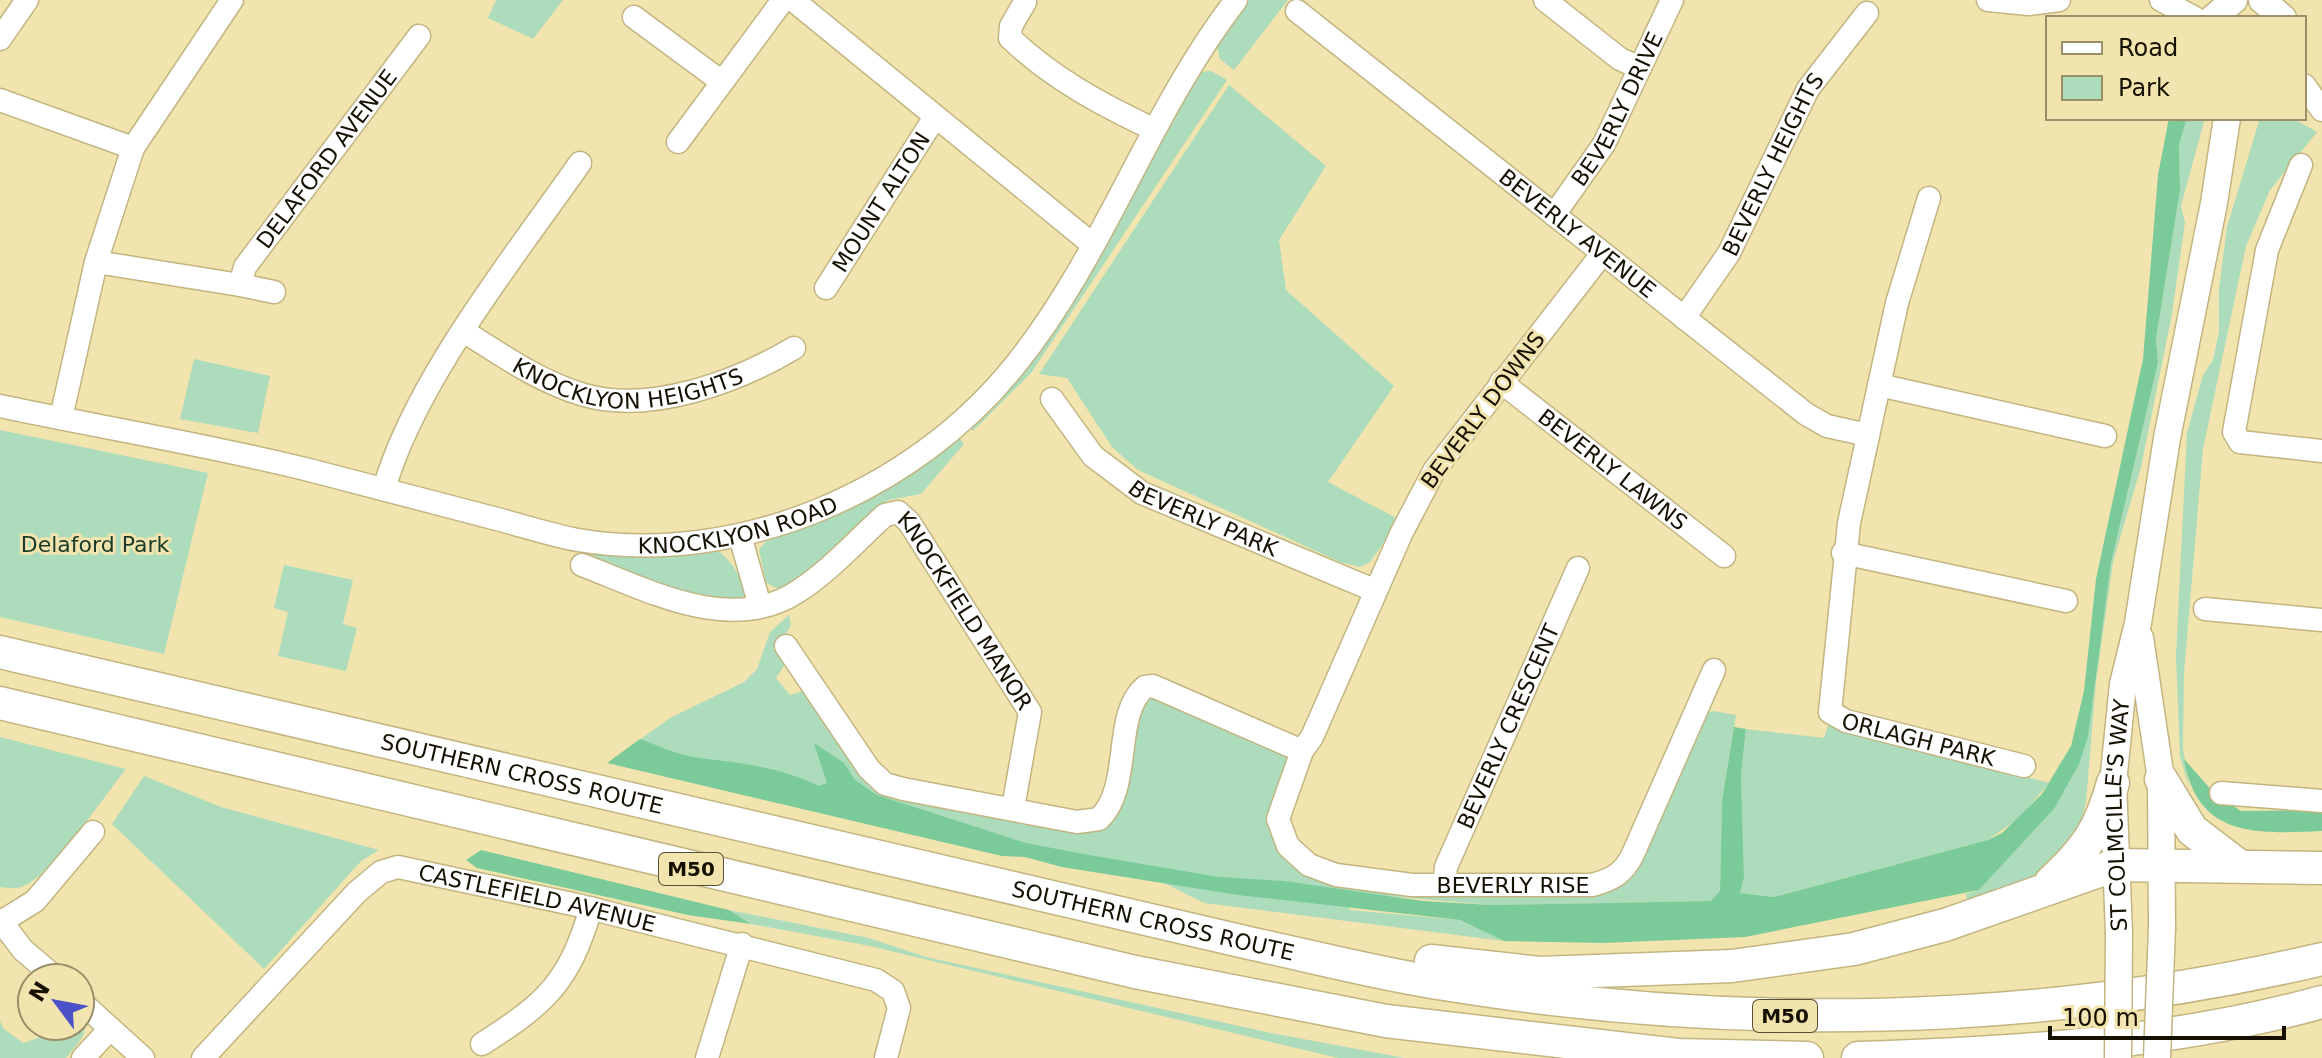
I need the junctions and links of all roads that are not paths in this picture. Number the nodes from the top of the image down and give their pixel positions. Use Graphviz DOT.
graph roads {
  1 [pos="27,0"];
  2 [pos="232,0"];
  3 [pos="783,0"];
  4 [pos="793,0"];
  5 [pos="1236,0"];
  6 [pos="1545,0"];
  7 [pos="1672,0"];
  8 [pos="1988,0"];
  9 [pos="2059,0"];
  10 [pos="2161,0"];
  11 [pos="2191,0"];
  12 [pos="2266,0"];
  13 [pos="1025,2"];
  14 [pos="2225,7"];
  15 [pos="1297,11"];
  16 [pos="1867,13"];
  17 [pos="2191,16"];
  18 [pos="2283,16"];
  19 [pos="634,17"];
  20 [pos="419,36"];
  21 [pos="0,39"];
  22 [pos="1640,68"];
  23 [pos="722,82"];
  24 [pos="2306,88"];
  25 [pos="0,100"];
  26 [pos="2322,113"];
  27 [pos="935,117"];
  28 [pos="2227,120"];
  29 [pos="2240,120"];
  30 [pos="1153,129"];
  31 [pos="678,142"];
  32 [pos="133,148"];
  33 [pos="580,163"];
  34 [pos="2301,165"];
  35 [pos="1929,198"];
  36 [pos="2214,203"];
  37 [pos="1554,215"];
  38 [pos="1092,244"];
  39 [pos="1602,254"];
  40 [pos="96,262"];
  41 [pos="240,285"];
  42 [pos="826,288"];
  43 [pos="274,292"];
  44 [pos="1684,318"];
  45 [pos="465,332"];
  46 [pos="794,348"];
  47 [pos="1501,382"];
  48 [pos="1879,385"];
  49 [pos="1061,399"];
  50 [pos="0,406"];
  51 [pos="61,418"];
  52 [pos="1868,435"];
  53 [pos="2105,436"];
  54 [pos="2322,451"];
  55 [pos="384,489"];
  56 [pos="740,536"];
  57 [pos="1843,553"];
  58 [pos="1724,556"];
  59 [pos="582,565"];
  60 [pos="1578,568"];
  61 [pos="1376,591"];
  62 [pos="2066,601"];
  63 [pos="760,606"];
  64 [pos="2205,609"];
  65 [pos="2322,620"];
  66 [pos="2138,623"];
  67 [pos="786,646"];
  68 [pos="0,652"];
  69 [pos="1714,670"];
  70 [pos="0,703"];
  71 [pos="1302,751"];
  72 [pos="2024,766"];
  73 [pos="2161,779"];
  74 [pos="2113,783"];
  75 [pos="2221,793"];
  76 [pos="2322,801"];
  77 [pos="1013,808"];
  78 [pos="93,832"];
  79 [pos="2163,863"];
  80 [pos="2116,865"];
  81 [pos="2239,866"];
  82 [pos="2322,868"];
  83 [pos="1444,885"];
  84 [pos="2040,892"];
  85 [pos="591,908"];
  86 [pos="0,921"];
  87 [pos="1249,943"];
  88 [pos="742,944"];
  89 [pos="2322,959"];
  90 [pos="37,962"];
  91 [pos="2322,1002"];
  92 [pos="96,1016"];
  93 [pos="1386,1021"];
  94 [pos="110,1029"];
  95 [pos="482,1044"];
  96 [pos="83,1058"];
  97 [pos="143,1058"];
  98 [pos="203,1058"];
  99 [pos="707,1058"];
  100 [pos="886,1058"];
  101 [pos="1519,1058"];
  102 [pos="1807,1058"];
  103 [pos="1858,1058"];
  104 [pos="2118,1058"];
  105 [pos="2157,1058"];
  1 -- 21 [label="street"];
  2 -- 32 [label="street"];
  3 -- 23 [label="street"];
  4 -- 27 [label="street, MOUNT ALTON"];
  5 -- 30 [label="street, KNOCKLYON ROAD"];
  6 -- 22 [label="street"];
  7 -- 22 [label="street, BEVERLY DRIVE"];
  8 -- 9 [label="street"];
  10 -- 17 [label="street"];
  11 -- 14 [label="street"];
  12 -- 18 [label="main road"];
  13 -- 30 [label="street"];
  15 -- 37 [label="street, BEVERLY AVENUE"];
  16 -- 44 [label="street, BEVERLY HEIGHTS"];
  19 -- 23 [label="street"];
  20 -- 41 [label="street, DELAFORD AVENUE"];
  22 -- 37 [label="street, BEVERLY DRIVE"];
  23 -- 31 [label="street"];
  24 -- 26 [label="street"];
  25 -- 32 [label="street"];
  27 -- 38 [label="street, MOUNT ALTON"];
  27 -- 42 [label="street, MOUNT ALTON"];
  28 -- 36 [label="main road, ST COLMCILLE'S WAY"];
  29 -- 36 [label="main road, ST COLMCILLE'S WAY"];
  30 -- 38 [label="street, KNOCKLYON ROAD"];
  32 -- 40 [label="street"];
  33 -- 45 [label="street"];
  34 -- 54 [label="street"];
  35 -- 48 [label="street, ORLAGH PARK"];
  36 -- 66 [label="main road, ST COLMCILLE'S WAY"];
  37 -- 39 [label="street, BEVERLY AVENUE"];
  38 -- 56 [label="street, KNOCKLYON ROAD"];
  39 -- 44 [label="street, BEVERLY AVENUE"];
  39 -- 47 [label="street, BEVERLY DOWNS"];
  40 -- 41 [label="street"];
  40 -- 51 [label="street"];
  41 -- 43 [label="street"];
  44 -- 52 [label="street, BEVERLY AVENUE"];
  45 -- 46 [label="street, KNOCKLYON HEIGHTS"];
  45 -- 55 [label="street"];
  47 -- 58 [label="street, BEVERLY LAWNS"];
  47 -- 61 [label="street, BEVERLY DOWNS"];
  48 -- 52 [label="street, ORLAGH PARK"];
  48 -- 53 [label="street"];
  49 -- 61 [label="street, BEVERLY PARK"];
  50 -- 51 [label="street, KNOCKLYON ROAD"];
  51 -- 55 [label="street, KNOCKLYON ROAD"];
  52 -- 57 [label="street, ORLAGH PARK"];
  55 -- 56 [label="street, KNOCKLYON ROAD"];
  56 -- 63 [label="street"];
  57 -- 62 [label="street"];
  57 -- 72 [label="street, ORLAGH PARK"];
  59 -- 63 [label="street"];
  60 -- 83 [label="street, BEVERLY CRESCENT"];
  61 -- 71 [label="street, BEVERLY DOWNS"];
  63 -- 77 [label="street, KNOCKFIELD MANOR"];
  64 -- 65 [label="street"];
  66 -- 73 [label="main road, ST COLMCILLE'S WAY"];
  66 -- 74 [label="main road, ST COLMCILLE'S WAY"];
  67 -- 77 [label="street"];
  68 -- 87 [label="highway, SOUTHERN CROSS ROUTE / M50"];
  69 -- 83 [label="street, BEVERLY RISE"];
  70 -- 93 [label="highway, M50"];
  71 -- 77 [label="street"];
  71 -- 83 [label="street, BEVERLY RISE"];
  73 -- 79 [label="main road, ST COLMCILLE'S WAY"];
  73 -- 81 [label="highway"];
  74 -- 80 [label="main road, ST COLMCILLE'S WAY"];
  74 -- 84 [label="highway, M50"];
  75 -- 76 [label="street"];
  78 -- 86 [label="street"];
  79 -- 80 [label="highway, M50"];
  79 -- 81 [label="highway, M50"];
  79 -- 105 [label="main road, ST COLMCILLE'S WAY, bridge"];
  80 -- 84 [label="highway, M50"];
  80 -- 104 [label="main road, ST COLMCILLE'S WAY, bridge"];
  81 -- 82 [label="highway, M50"];
  84 -- 87 [label="highway, M50"];
  85 -- 88 [label="street, CASTLEFIELD AVENUE"];
  85 -- 95 [label="street"];
  85 -- 98 [label="street, CASTLEFIELD AVENUE"];
  86 -- 90 [label="street"];
  87 -- 89 [label="highway, SOUTHERN CROSS ROUTE / M50"];
  88 -- 99 [label="street"];
  88 -- 100 [label="street, CASTLEFIELD AVENUE"];
  91 -- 103 [label="highway"];
  92 -- 94 [label="street"];
  93 -- 101 [label="highway, M50"];
  93 -- 102 [label="highway, M50"];
  94 -- 96 [label="street"];
  94 -- 97 [label="street"];
}
